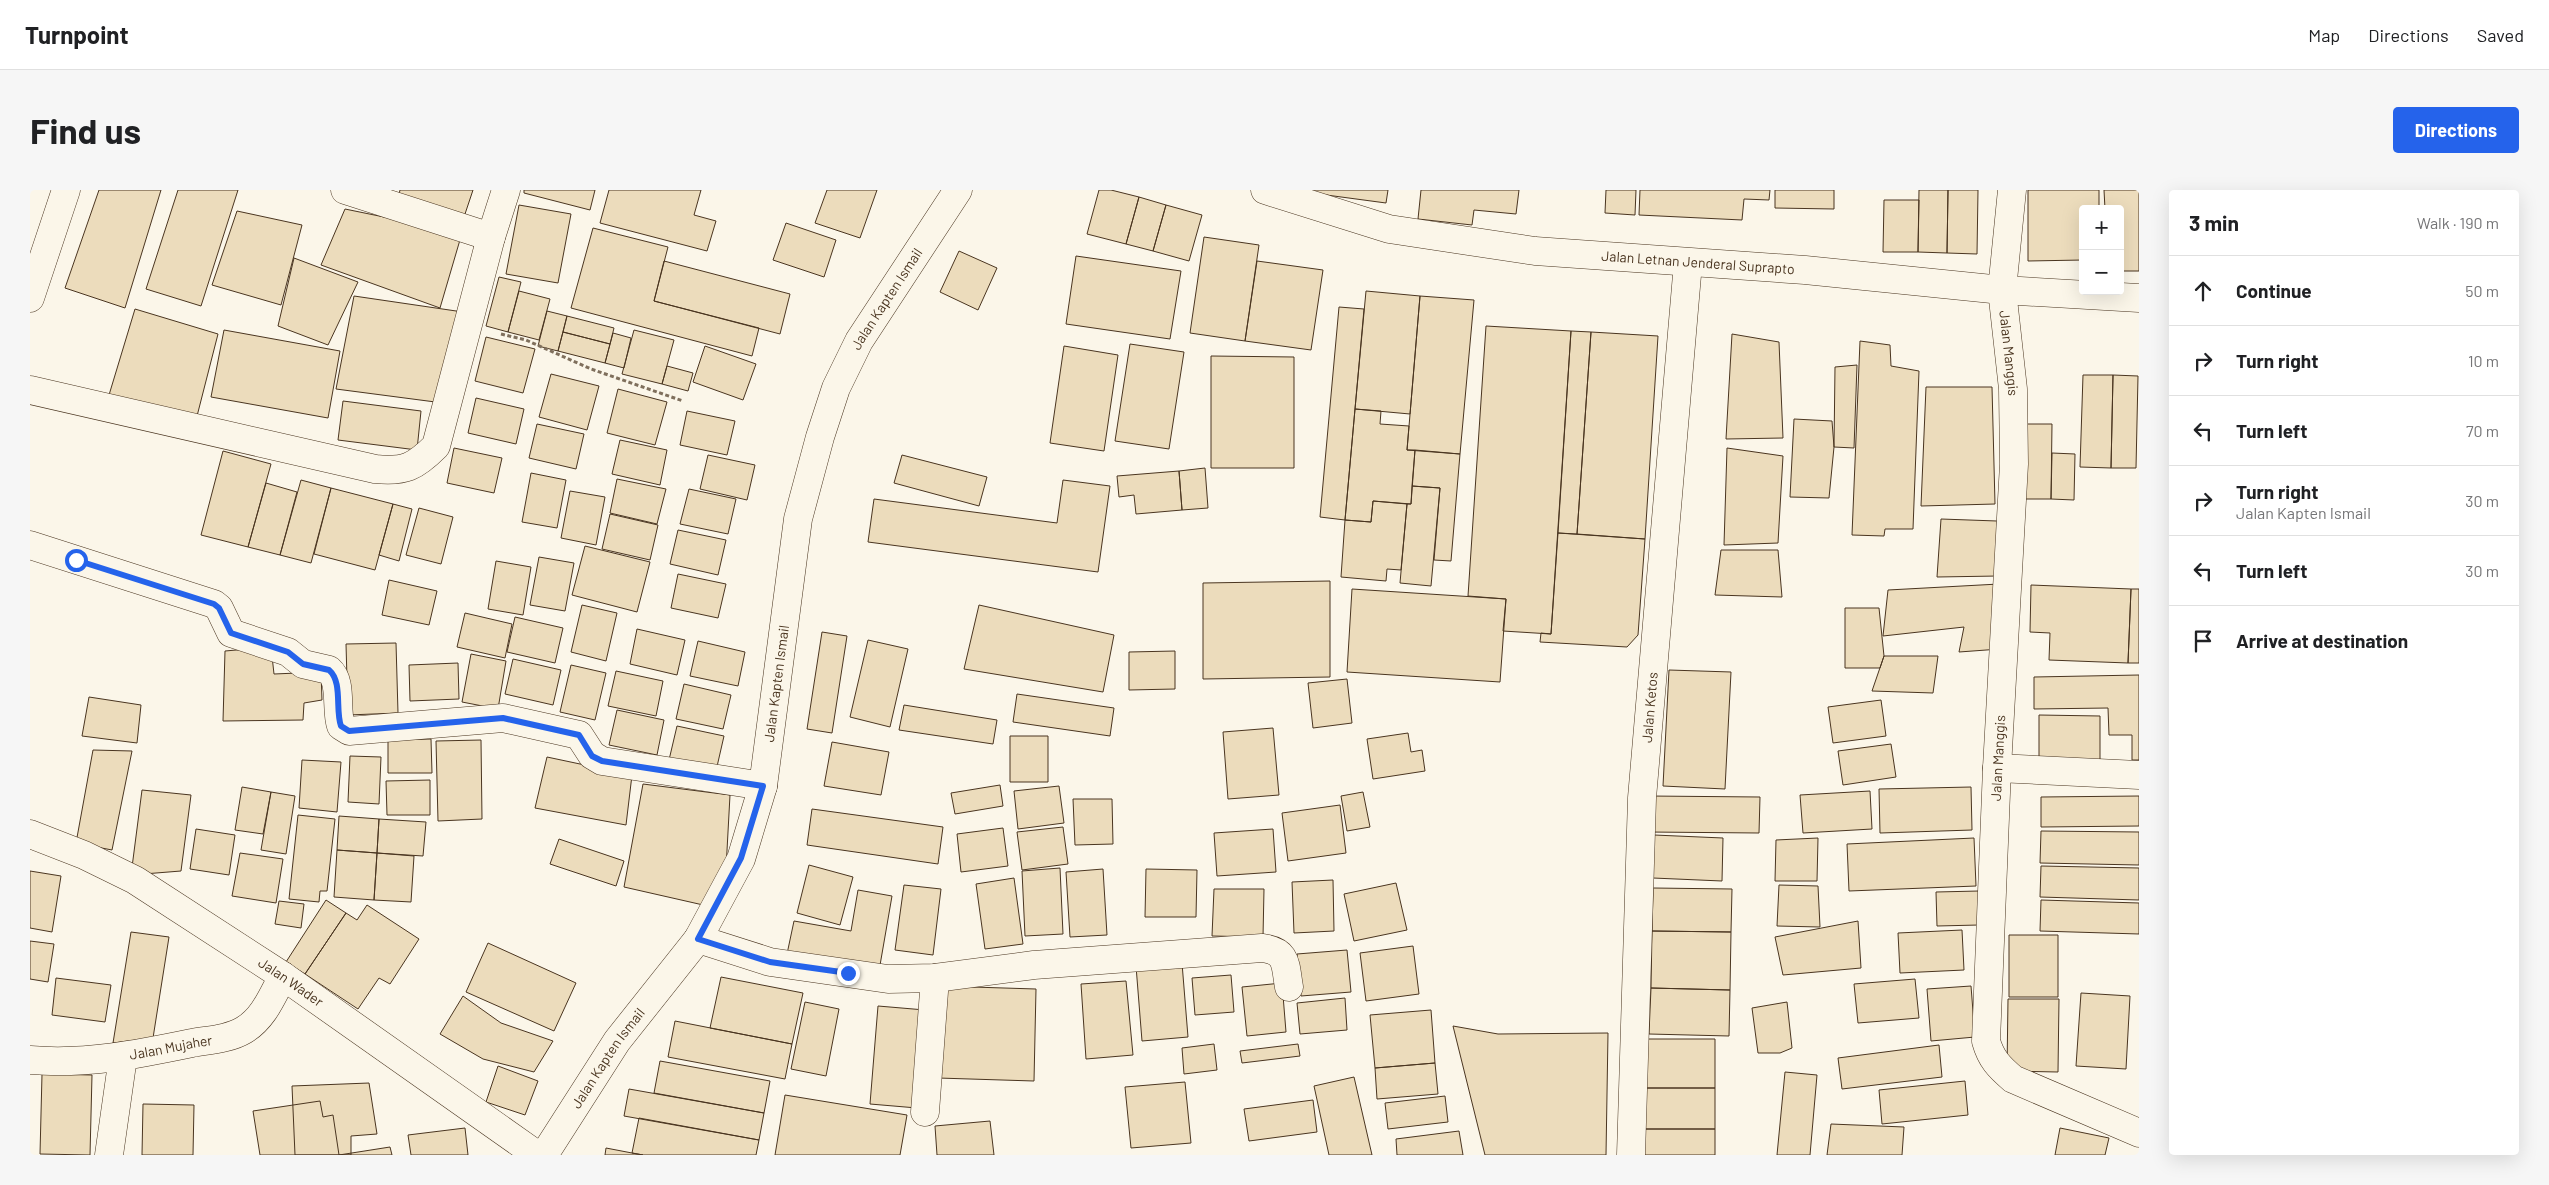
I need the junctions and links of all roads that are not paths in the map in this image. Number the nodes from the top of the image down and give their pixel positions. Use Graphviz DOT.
graph roads {
  1 [pos="66,190"];
  2 [pos="345,190"];
  3 [pos="506,190"];
  4 [pos="958,190"];
  5 [pos="1265,190"];
  6 [pos="2012,190"];
  7 [pos="491,237"];
  8 [pos="1688,263"];
  9 [pos="2002,290"];
  10 [pos="30,298"];
  11 [pos="2139,298"];
  12 [pos="30,390"];
  13 [pos="30,545"];
  14 [pos="1997,768"];
  15 [pos="2139,775"];
  16 [pos="763,786"];
  17 [pos="30,834"];
  18 [pos="698,939"];
  19 [pos="283,976"];
  20 [pos="935,978"];
  21 [pos="1289,986"];
  22 [pos="123,1057"];
  23 [pos="30,1060"];
  24 [pos="924,1112"];
  25 [pos="2139,1133"];
  26 [pos="108,1155"];
  27 [pos="537,1155"];
  28 [pos="544,1155"];
  29 [pos="1631,1155"];
  1 -- 10 [label="street"];
  2 -- 7 [label="street"];
  3 -- 7 [label="street"];
  4 -- 16 [label="street, Jalan Kapten Ismail"];
  5 -- 8 [label="street, Jalan Letnan Jenderal Suprapto"];
  6 -- 9 [label="street, Jalan Manggis"];
  7 -- 12 [label="street"];
  8 -- 9 [label="street, Jalan Letnan Jenderal Suprapto"];
  8 -- 29 [label="street, Jalan Ketos"];
  9 -- 11 [label="street, Jalan Letnan Jenderal Suprapto"];
  9 -- 14 [label="street, Jalan Manggis"];
  13 -- 16 [label="street"];
  14 -- 15 [label="street"];
  14 -- 25 [label="street, Jalan Manggis"];
  16 -- 18 [label="street, Jalan Kapten Ismail"];
  17 -- 19 [label="street, Jalan Wader"];
  18 -- 20 [label="street"];
  18 -- 28 [label="street, Jalan Kapten Ismail"];
  19 -- 22 [label="street, Jalan Mujaher"];
  19 -- 27 [label="street, Jalan Wader"];
  20 -- 21 [label="street"];
  20 -- 24 [label="street"];
  22 -- 23 [label="street, Jalan Mujaher"];
  22 -- 26 [label="street"];
}
